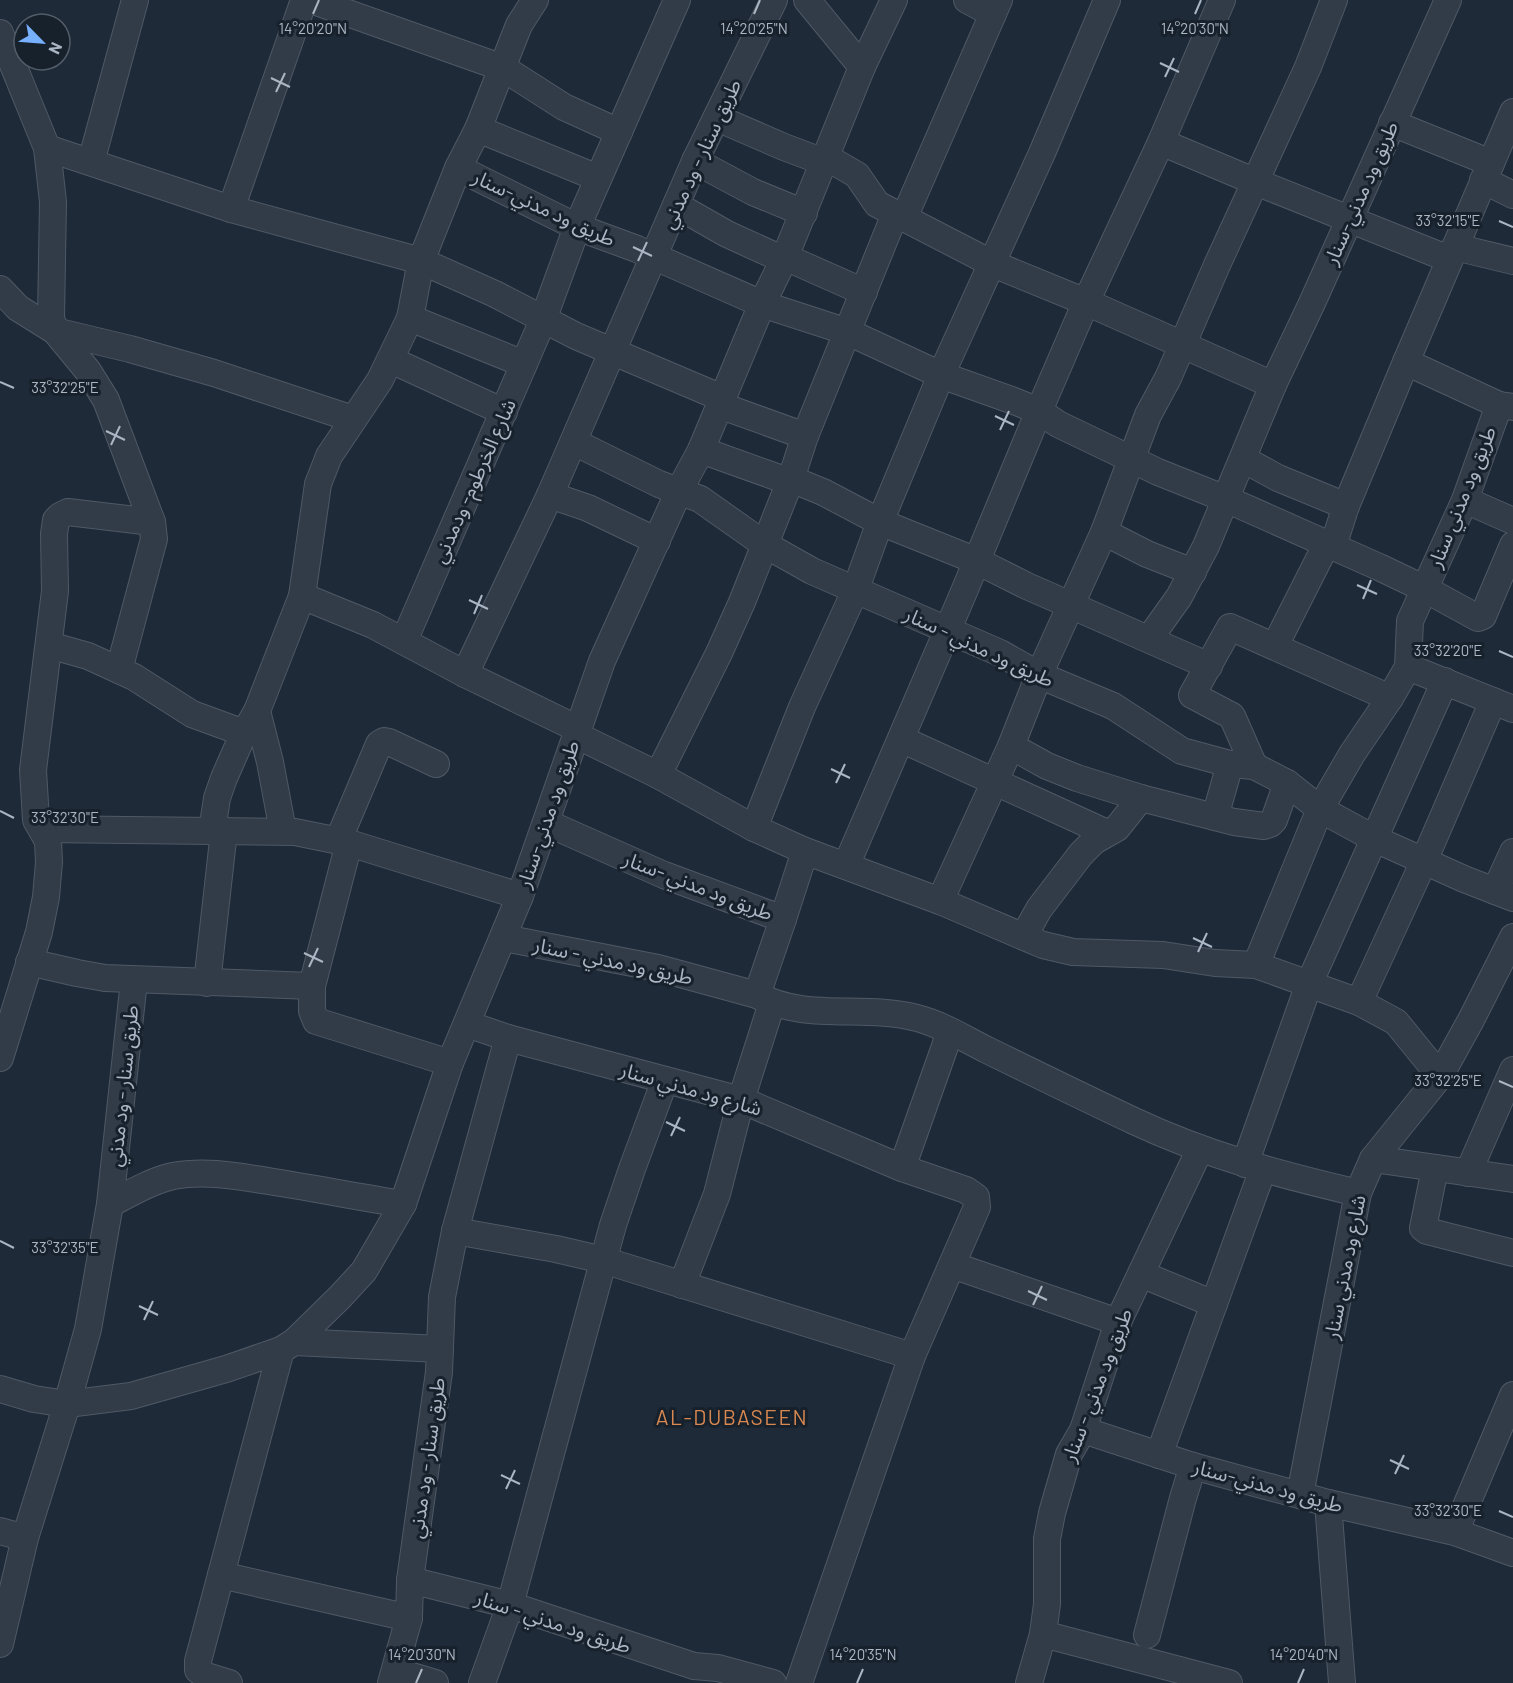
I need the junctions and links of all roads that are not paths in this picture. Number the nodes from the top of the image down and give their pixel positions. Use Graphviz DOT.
graph roads {
  1 [pos="135,0"];
  2 [pos="304,0"];
  3 [pos="311,0"];
  4 [pos="535,0"];
  5 [pos="677,0"];
  6 [pos="774,0"];
  7 [pos="807,0"];
  8 [pos="894,0"];
  9 [pos="967,0"];
  10 [pos="1107,0"];
  11 [pos="1221,0"];
  12 [pos="1334,0"];
  13 [pos="1448,0"];
  14 [pos="996,7"];
  15 [pos="0,33"];
  16 [pos="862,67"];
  17 [pos="503,68"];
  18 [pos="1513,112"];
  19 [pos="717,118"];
  20 [pos="1392,123"];
  21 [pos="478,129"];
  22 [pos="619,132"];
  23 [pos="1161,142"];
  24 [pos="47,148"];
  25 [pos="826,160"];
  26 [pos="695,161"];
  27 [pos="91,162"];
  28 [pos="458,168"];
  29 [pos="1487,172"];
  30 [pos="598,178"];
  31 [pos="1256,182"];
  32 [pos="1513,195"];
  33 [pos="676,205"];
  34 [pos="231,209"];
  35 [pos="804,213"];
  36 [pos="899,216"];
  37 [pos="1349,218"];
  38 [pos="577,227"];
  39 [pos="1452,253"];
  40 [pos="653,257"];
  41 [pos="784,259"];
  42 [pos="421,261"];
  43 [pos="1513,261"];
  44 [pos="993,264"];
  45 [pos="0,289"];
  46 [pos="864,292"];
  47 [pos="1086,302"];
  48 [pos="762,304"];
  49 [pos="410,318"];
  50 [pos="543,320"];
  51 [pos="55,331"];
  52 [pos="848,332"];
  53 [pos="1182,344"];
  54 [pos="612,352"];
  55 [pos="391,360"];
  56 [pos="1406,362"];
  57 [pos="524,364"];
  58 [pos="941,375"];
  59 [pos="1274,385"];
  60 [pos="720,401"];
  61 [pos="1507,402"];
  62 [pos="1039,411"];
  63 [pos="504,412"];
  64 [pos="353,419"];
  65 [pos="805,436"];
  66 [pos="574,442"];
  67 [pos="701,450"];
  68 [pos="1131,459"];
  69 [pos="1243,459"];
  70 [pos="791,479"];
  71 [pos="680,491"];
  72 [pos="550,495"];
  73 [pos="1226,499"];
  74 [pos="1465,501"];
  75 [pos="1346,506"];
  76 [pos="1513,521"];
  77 [pos="152,522"];
  78 [pos="880,522"];
  79 [pos="1104,532"];
  80 [pos="657,541"];
  81 [pos="764,544"];
  82 [pos="1330,544"];
  83 [pos="1513,545"];
  84 [pos="977,561"];
  85 [pos="1193,572"];
  86 [pos="1425,589"];
  87 [pos="855,591"];
  88 [pos="302,596"];
  89 [pos="1071,604"];
  90 [pos="947,630"];
  91 [pos="1149,639"];
  92 [pos="404,641"];
  93 [pos="49,645"];
  94 [pos="1275,646"];
  95 [pos="1209,666"];
  96 [pos="1408,667"];
  97 [pos="119,670"];
  98 [pos="465,674"];
  99 [pos="1039,675"];
  100 [pos="1445,681"];
  101 [pos="1390,698"];
  102 [pos="1503,705"];
  103 [pos="257,711"];
  104 [pos="577,732"];
  105 [pos="244,734"];
  106 [pos="901,739"];
  107 [pos="1011,746"];
  108 [pos="436,764"];
  109 [pos="1242,765"];
  110 [pos="658,774"];
  111 [pos="995,781"];
  112 [pos="1287,783"];
  113 [pos="1141,798"];
  114 [pos="1320,810"];
  115 [pos="1215,817"];
  116 [pos="546,824"];
  117 [pos="754,828"];
  118 [pos="42,829"];
  119 [pos="218,831"];
  120 [pos="284,831"];
  121 [pos="1107,833"];
  122 [pos="1375,839"];
  123 [pos="344,842"];
  124 [pos="805,851"];
  125 [pos="1513,852"];
  126 [pos="1424,861"];
  127 [pos="846,866"];
  128 [pos="1504,894"];
  129 [pos="520,896"];
  130 [pos="940,901"];
  131 [pos="783,919"];
  132 [pos="1024,936"];
  133 [pos="1513,937"];
  134 [pos="504,938"];
  135 [pos="30,962"];
  136 [pos="1256,965"];
  137 [pos="134,980"];
  138 [pos="207,983"];
  139 [pos="1308,984"];
  140 [pos="312,986"];
  141 [pos="764,999"];
  142 [pos="1359,1002"];
  143 [pos="467,1024"];
  144 [pos="950,1032"];
  145 [pos="508,1038"];
  146 [pos="0,1058"];
  147 [pos="450,1063"];
  148 [pos="1513,1070"];
  149 [pos="1440,1076"];
  150 [pos="665,1080"];
  151 [pos="741,1100"];
  152 [pos="1200,1149"];
  153 [pos="1373,1159"];
  154 [pos="1254,1167"];
  155 [pos="902,1168"];
  156 [pos="1435,1168"];
  157 [pos="1468,1173"];
  158 [pos="1513,1179"];
  159 [pos="1358,1193"];
  160 [pos="120,1199"];
  161 [pos="403,1204"];
  162 [pos="455,1231"];
  163 [pos="1513,1254"];
  164 [pos="603,1260"];
  165 [pos="952,1265"];
  166 [pos="1141,1274"];
  167 [pos="682,1285"];
  168 [pos="1214,1304"];
  169 [pos="1118,1322"];
  170 [pos="288,1346"];
  171 [pos="440,1349"];
  172 [pos="912,1356"];
  173 [pos="0,1389"];
  174 [pos="1513,1395"];
  175 [pos="68,1404"];
  176 [pos="1083,1430"];
  177 [pos="1159,1455"];
  178 [pos="1193,1466"];
  179 [pos="1300,1495"];
  180 [pos="1328,1503"];
  181 [pos="0,1531"];
  182 [pos="1455,1532"];
  183 [pos="25,1538"];
  184 [pos="1513,1552"];
  185 [pos="221,1575"];
  186 [pos="410,1580"];
  187 [pos="510,1605"];
  188 [pos="409,1618"];
  189 [pos="1043,1634"];
  190 [pos="1147,1635"];
  191 [pos="0,1644"];
  192 [pos="692,1675"];
  193 [pos="393,1677"];
  194 [pos="230,1683"];
  195 [pos="435,1683"];
  196 [pos="482,1683"];
  197 [pos="772,1683"];
  198 [pos="799,1683"];
  199 [pos="1029,1683"];
  200 [pos="1229,1683"];
  201 [pos="1342,1683"];
  1 -- 27 [label="street"];
  2 -- 34 [label="street"];
  3 -- 17 [label="street"];
  4 -- 17 [label="street, طريق ود مدني-سنار"];
  5 -- 22 [label="street, شارع الخرطوم- ودمدني"];
  6 -- 19 [label="street, طريق سنار - ود مدني"];
  7 -- 16 [label="street"];
  8 -- 16 [label="street, طريق ود مدني-سنار"];
  9 -- 14 [label="street"];
  10 -- 44 [label="street"];
  11 -- 23 [label="street"];
  12 -- 31 [label="street"];
  13 -- 20 [label="street, طريق ود مدني-سنار"];
  14 -- 36 [label="street"];
  15 -- 24 [label="street"];
  16 -- 25 [label="street, طريق ود مدني-سنار"];
  17 -- 21 [label="street, طريق ود مدني-سنار"];
  17 -- 22 [label="street"];
  18 -- 29 [label="street"];
  19 -- 25 [label="street"];
  19 -- 26 [label="street, طريق سنار - ود مدني"];
  20 -- 29 [label="street"];
  20 -- 37 [label="street, طريق ود مدني-سنار"];
  21 -- 28 [label="street, طريق ود مدني-سنار"];
  21 -- 30 [label="street"];
  22 -- 30 [label="street, شارع الخرطوم- ودمدني"];
  23 -- 31 [label="street"];
  23 -- 47 [label="street"];
  24 -- 27 [label="street"];
  24 -- 51 [label="street"];
  25 -- 35 [label="street, طريق ود مدني-سنار"];
  25 -- 36 [label="street"];
  26 -- 33 [label="street, طريق سنار - ود مدني"];
  26 -- 35 [label="street"];
  27 -- 34 [label="street"];
  28 -- 38 [label="street, طريق ود مدني-سنار"];
  28 -- 42 [label="street, طريق ود مدني-سنار"];
  29 -- 32 [label="street"];
  29 -- 39 [label="street"];
  30 -- 38 [label="street, شارع الخرطوم- ودمدني"];
  31 -- 37 [label="street"];
  31 -- 53 [label="street"];
  33 -- 40 [label="street, طريق سنار - ود مدني"];
  33 -- 41 [label="street"];
  34 -- 42 [label="street"];
  35 -- 41 [label="street, طريق ود مدني-سنار"];
  36 -- 44 [label="street"];
  36 -- 46 [label="street"];
  37 -- 39 [label="street"];
  37 -- 59 [label="street, طريق ود مدني-سنار"];
  38 -- 40 [label="street, طريق ود مدني-سنار"];
  38 -- 50 [label="street, شارع الخرطوم- ودمدني"];
  39 -- 43 [label="street"];
  39 -- 56 [label="street"];
  40 -- 48 [label="street, طريق ود مدني-سنار"];
  40 -- 54 [label="street, طريق سنار - ود مدني"];
  41 -- 46 [label="street"];
  41 -- 48 [label="street, طريق ود مدني-سنار"];
  42 -- 49 [label="street, طريق ود مدني-سنار"];
  42 -- 50 [label="street"];
  44 -- 47 [label="street"];
  44 -- 58 [label="street"];
  45 -- 51 [label="street"];
  46 -- 52 [label="street"];
  47 -- 53 [label="street"];
  47 -- 62 [label="street"];
  48 -- 52 [label="street, طريق ود مدني-سنار"];
  48 -- 60 [label="street, طريق ود مدني-سنار"];
  49 -- 55 [label="street, طريق ود مدني-سنار"];
  49 -- 57 [label="street"];
  50 -- 54 [label="street"];
  50 -- 57 [label="street, شارع الخرطوم- ودمدني"];
  51 -- 64 [label="street"];
  51 -- 77 [label="street"];
  52 -- 58 [label="street, طريق ود مدني-سنار"];
  52 -- 65 [label="street"];
  53 -- 59 [label="street"];
  53 -- 68 [label="street"];
  54 -- 60 [label="street"];
  54 -- 66 [label="street, طريق سنار - ود مدني"];
  55 -- 63 [label="street"];
  55 -- 64 [label="street, طريق ود مدني-سنار"];
  56 -- 61 [label="street"];
  56 -- 75 [label="street"];
  57 -- 63 [label="street, شارع الخرطوم- ودمدني"];
  58 -- 62 [label="street, طريق ود مدني-سنار"];
  58 -- 78 [label="street"];
  59 -- 69 [label="street, طريق ود مدني-سنار"];
  60 -- 65 [label="street"];
  60 -- 67 [label="street, طريق ود مدني-سنار"];
  61 -- 74 [label="street, طريق ود مدني سنار"];
  62 -- 68 [label="street, طريق ود مدني-سنار"];
  62 -- 84 [label="street"];
  63 -- 92 [label="street, شارع الخرطوم- ودمدني"];
  64 -- 88 [label="street"];
  65 -- 70 [label="street"];
  66 -- 71 [label="street"];
  66 -- 72 [label="street, طريق سنار - ود مدني"];
  67 -- 70 [label="street"];
  67 -- 71 [label="street, طريق ود مدني-سنار"];
  68 -- 73 [label="street, طريق ود مدني-سنار"];
  68 -- 79 [label="street"];
  69 -- 73 [label="street, طريق ود مدني-سنار"];
  69 -- 75 [label="street"];
  70 -- 78 [label="street"];
  70 -- 81 [label="street"];
  71 -- 80 [label="street, طريق ود مدني-سنار"];
  71 -- 81 [label="street, طريق ود مدني - سنار"];
  72 -- 80 [label="street"];
  72 -- 98 [label="street, طريق سنار - ود مدني"];
  73 -- 82 [label="street, طريق ود مدني-سنار"];
  73 -- 85 [label="street, طريق ود مدني-سنار"];
  74 -- 76 [label="street"];
  74 -- 86 [label="street, طريق ود مدني سنار"];
  75 -- 82 [label="street"];
  77 -- 93 [label="street"];
  77 -- 97 [label="street"];
  78 -- 84 [label="street"];
  78 -- 87 [label="street"];
  79 -- 85 [label="street"];
  79 -- 89 [label="street"];
  80 -- 104 [label="street, طريق ود مدني-سنار"];
  81 -- 87 [label="street, طريق ود مدني - سنار"];
  81 -- 110 [label="street"];
  82 -- 86 [label="street"];
  82 -- 94 [label="street"];
  83 -- 86 [label="street"];
  84 -- 89 [label="street"];
  84 -- 90 [label="street"];
  85 -- 91 [label="street, طريق ود مدني-سنار"];
  86 -- 96 [label="street"];
  87 -- 90 [label="street, طريق ود مدني - سنار"];
  87 -- 117 [label="street"];
  88 -- 92 [label="street"];
  88 -- 103 [label="street"];
  89 -- 91 [label="street"];
  89 -- 99 [label="street"];
  90 -- 99 [label="street, طريق ود مدني - سنار"];
  90 -- 106 [label="street"];
  91 -- 95 [label="street"];
  92 -- 98 [label="street"];
  93 -- 97 [label="street"];
  93 -- 118 [label="street"];
  94 -- 95 [label="street"];
  94 -- 101 [label="street"];
  95 -- 109 [label="street"];
  96 -- 100 [label="street"];
  96 -- 101 [label="street"];
  97 -- 105 [label="street"];
  98 -- 104 [label="street"];
  99 -- 107 [label="street"];
  99 -- 109 [label="street, طريق ود مدني - سنار"];
  100 -- 102 [label="street"];
  100 -- 122 [label="street"];
  101 -- 114 [label="street"];
  102 -- 126 [label="street"];
  103 -- 105 [label="street"];
  103 -- 120 [label="street"];
  104 -- 110 [label="street"];
  104 -- 116 [label="street, طريق ود مدني-سنار"];
  105 -- 119 [label="street"];
  106 -- 111 [label="street"];
  106 -- 127 [label="street"];
  107 -- 111 [label="street"];
  107 -- 113 [label="street"];
  108 -- 123 [label="street"];
  109 -- 112 [label="street, طريق ود مدني - سنار"];
  109 -- 115 [label="street"];
  110 -- 117 [label="street"];
  111 -- 121 [label="street"];
  111 -- 130 [label="street"];
  112 -- 114 [label="street"];
  112 -- 115 [label="street"];
  113 -- 115 [label="street"];
  113 -- 121 [label="street"];
  114 -- 122 [label="street"];
  114 -- 136 [label="street"];
  116 -- 129 [label="street, طريق ود مدني-سنار"];
  116 -- 131 [label="street, طريق ود مدني -سنار"];
  117 -- 124 [label="street"];
  118 -- 119 [label="street"];
  118 -- 135 [label="street"];
  119 -- 120 [label="street"];
  119 -- 138 [label="street"];
  120 -- 123 [label="street"];
  121 -- 132 [label="street"];
  122 -- 126 [label="street"];
  122 -- 139 [label="street"];
  123 -- 129 [label="street"];
  123 -- 140 [label="street"];
  124 -- 127 [label="street"];
  124 -- 131 [label="street, طريق ود مدني -سنار"];
  125 -- 128 [label="street"];
  126 -- 128 [label="street"];
  126 -- 142 [label="street"];
  127 -- 130 [label="street"];
  129 -- 134 [label="street, طريق ود مدني-سنار"];
  130 -- 132 [label="street"];
  131 -- 141 [label="street"];
  132 -- 136 [label="street"];
  133 -- 149 [label="street, شارع ود مدني سنار"];
  134 -- 141 [label="street, طريق ود مدني - سنار"];
  134 -- 143 [label="street, طريق ود مدني-سنار"];
  135 -- 137 [label="street"];
  135 -- 146 [label="street"];
  136 -- 139 [label="street"];
  137 -- 138 [label="street"];
  137 -- 160 [label="street, طريق سنار - ود مدني"];
  138 -- 140 [label="street"];
  139 -- 142 [label="street"];
  139 -- 154 [label="street"];
  140 -- 147 [label="street"];
  141 -- 144 [label="street, طريق ود مدني - سنار"];
  141 -- 151 [label="street"];
  142 -- 149 [label="street"];
  143 -- 145 [label="street, شارع ود مدني سنار"];
  143 -- 147 [label="street, طريق ود مدني-سنار"];
  144 -- 152 [label="street, طريق ود مدني - سنار"];
  144 -- 155 [label="street"];
  145 -- 150 [label="street, شارع ود مدني سنار"];
  145 -- 162 [label="street, طريق سنار - ود مدني"];
  147 -- 161 [label="street, طريق ود مدني-سنار"];
  148 -- 157 [label="street"];
  149 -- 153 [label="street, شارع ود مدني سنار"];
  150 -- 151 [label="street, شارع ود مدني سنار"];
  150 -- 164 [label="street"];
  151 -- 155 [label="street, شارع ود مدني سنار"];
  151 -- 167 [label="street"];
  152 -- 154 [label="street, طريق ود مدني - سنار"];
  152 -- 166 [label="street, طريق ود مدني - سنار"];
  153 -- 156 [label="street"];
  153 -- 159 [label="street, شارع ود مدني سنار"];
  154 -- 159 [label="street, طريق ود مدني - سنار"];
  154 -- 168 [label="street"];
  155 -- 165 [label="street, شارع ود مدني سنار"];
  156 -- 157 [label="street"];
  156 -- 163 [label="street"];
  157 -- 158 [label="street"];
  159 -- 179 [label="street, شارع ود مدني سنار"];
  160 -- 161 [label="street, طريق سنار - ود مدني"];
  160 -- 175 [label="street, طريق سنار - ود مدني"];
  161 -- 170 [label="street, طريق ود مدني-سنار"];
  162 -- 164 [label="street"];
  162 -- 171 [label="street, طريق سنار - ود مدني"];
  164 -- 167 [label="street"];
  164 -- 187 [label="street"];
  165 -- 169 [label="street"];
  165 -- 172 [label="street"];
  166 -- 168 [label="street"];
  166 -- 169 [label="street, طريق ود مدني - سنار"];
  167 -- 172 [label="street"];
  168 -- 177 [label="street"];
  169 -- 176 [label="street, طريق ود مدني - سنار"];
  170 -- 171 [label="street"];
  170 -- 175 [label="street"];
  170 -- 185 [label="street"];
  171 -- 186 [label="street, طريق سنار - ود مدني"];
  172 -- 198 [label="street"];
  173 -- 175 [label="street"];
  174 -- 182 [label="street"];
  175 -- 183 [label="street, طريق سنار - ود مدني"];
  176 -- 177 [label="street, طريق ود مدني-سنار"];
  176 -- 189 [label="street, طريق ود مدني - سنار"];
  177 -- 178 [label="street, طريق ود مدني-سنار"];
  178 -- 179 [label="street, طريق ود مدني-سنار"];
  178 -- 190 [label="street"];
  179 -- 180 [label="street, طريق ود مدني-سنار"];
  180 -- 182 [label="street, طريق ود مدني-سنار"];
  180 -- 201 [label="street"];
  181 -- 183 [label="street"];
  182 -- 184 [label="street, طريق ود مدني-سنار"];
  183 -- 191 [label="street, طريق سنار - ود مدني"];
  185 -- 188 [label="street"];
  185 -- 194 [label="street"];
  186 -- 187 [label="street, طريق ود مدني - سنار"];
  186 -- 188 [label="street, طريق سنار - ود مدني"];
  187 -- 192 [label="street, طريق ود مدني - سنار"];
  187 -- 196 [label="street"];
  188 -- 193 [label="street, طريق سنار - ود مدني"];
  189 -- 199 [label="street, طريق ود مدني - سنار"];
  189 -- 200 [label="street"];
  192 -- 197 [label="street, طريق ود مدني - سنار"];
  193 -- 195 [label="street"];
}
